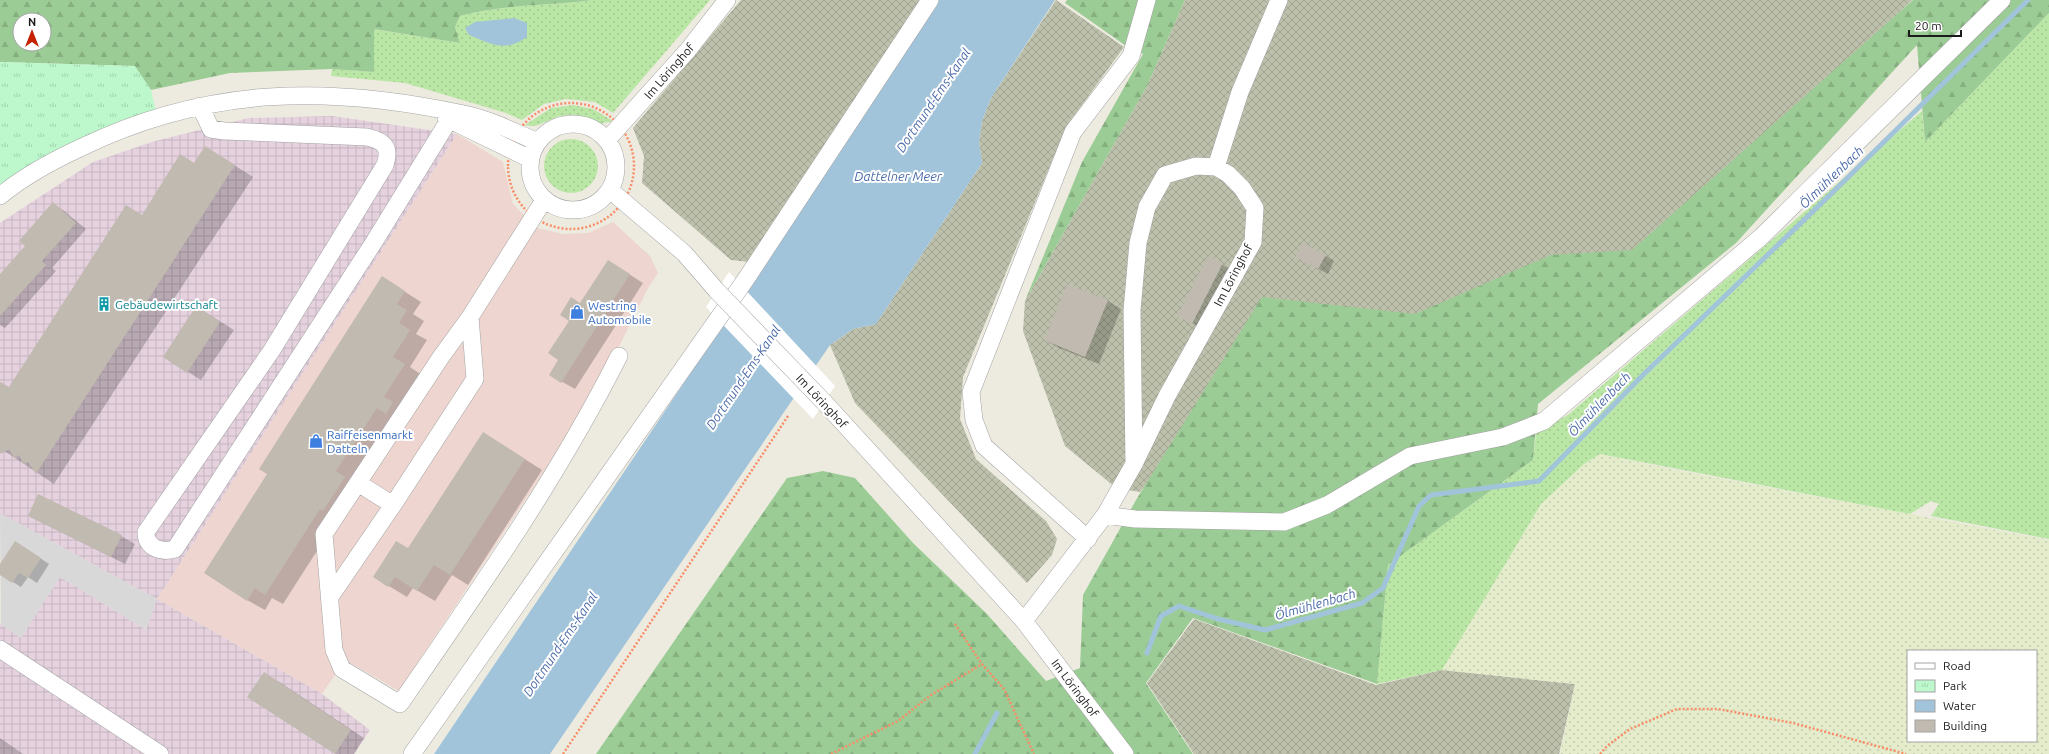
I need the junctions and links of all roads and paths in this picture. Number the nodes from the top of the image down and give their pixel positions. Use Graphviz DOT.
graph roads {
  1 [pos="727,0"];
  2 [pos="930,0"];
  3 [pos="1147,0"];
  4 [pos="1279,0"];
  5 [pos="2002,0"];
  6 [pos="200,106"];
  7 [pos="414,106"];
  8 [pos="449,120"];
  9 [pos="621,126"];
  10 [pos="517,133"];
  11 [pos="607,140"];
  12 [pos="538,142"];
  13 [pos="509,149"];
  14 [pos="530,159"];
  15 [pos="1216,167"];
  16 [pos="610,190"];
  17 [pos="0,196"];
  18 [pos="544,200"];
  19 [pos="623,201"];
  20 [pos="533,217"];
  21 [pos="470,317"];
  22 [pos="619,356"];
  23 [pos="788,416"];
  24 [pos="1134,464"];
  25 [pos="358,483"];
  26 [pos="393,505"];
  27 [pos="1105,515"];
  28 [pos="1088,540"];
  29 [pos="330,597"];
  30 [pos="1024,621"];
  31 [pos="955,624"];
  32 [pos="0,649"];
  33 [pos="982,664"];
  34 [pos="160,754"];
  35 [pos="412,754"];
  36 [pos="563,754"];
  37 [pos="831,754"];
  38 [pos="1034,754"];
  39 [pos="1125,754"];
  40 [pos="1600,754"];
  41 [pos="1906,754"];
  1 -- 9 [label="street, Im Löringhof"];
  2 -- 35 [label="street"];
  3 -- 28 [label="street"];
  4 -- 15 [label="street"];
  5 -- 27 [label="street"];
  6 -- 7 [label="street"];
  6 -- 8 [label="street"];
  6 -- 17 [label="street"];
  7 -- 8 [label="street"];
  7 -- 10 [label="street"];
  8 -- 13 [label="street"];
  9 -- 10 [label="path"];
  9 -- 11 [label="street, Im Löringhof"];
  9 -- 19 [label="path"];
  10 -- 12 [label="street"];
  10 -- 13 [label="path"];
  11 -- 12 [label="street"];
  11 -- 16 [label="street"];
  12 -- 14 [label="street"];
  13 -- 14 [label="street"];
  13 -- 20 [label="path"];
  14 -- 18 [label="street"];
  15 -- 24 [label="street, Im Löringhof"];
  15 -- 24 [label="street"];
  16 -- 18 [label="street"];
  16 -- 19 [label="street, Im Löringhof"];
  18 -- 20 [label="street"];
  19 -- 20 [label="path"];
  19 -- 30 [label="street, Im Löringhof, bridge"];
  20 -- 21 [label="street"];
  21 -- 25 [label="street"];
  21 -- 26 [label="street"];
  22 -- 29 [label="street"];
  23 -- 36 [label="path"];
  24 -- 27 [label="street, Im Löringhof"];
  25 -- 26 [label="street"];
  25 -- 29 [label="street"];
  26 -- 29 [label="street"];
  27 -- 28 [label="street, Im Löringhof"];
  28 -- 30 [label="street, Im Löringhof"];
  30 -- 39 [label="street, Im Löringhof"];
  31 -- 33 [label="path"];
  32 -- 34 [label="street"];
  33 -- 37 [label="path"];
  33 -- 38 [label="path"];
  40 -- 41 [label="path"];
}
